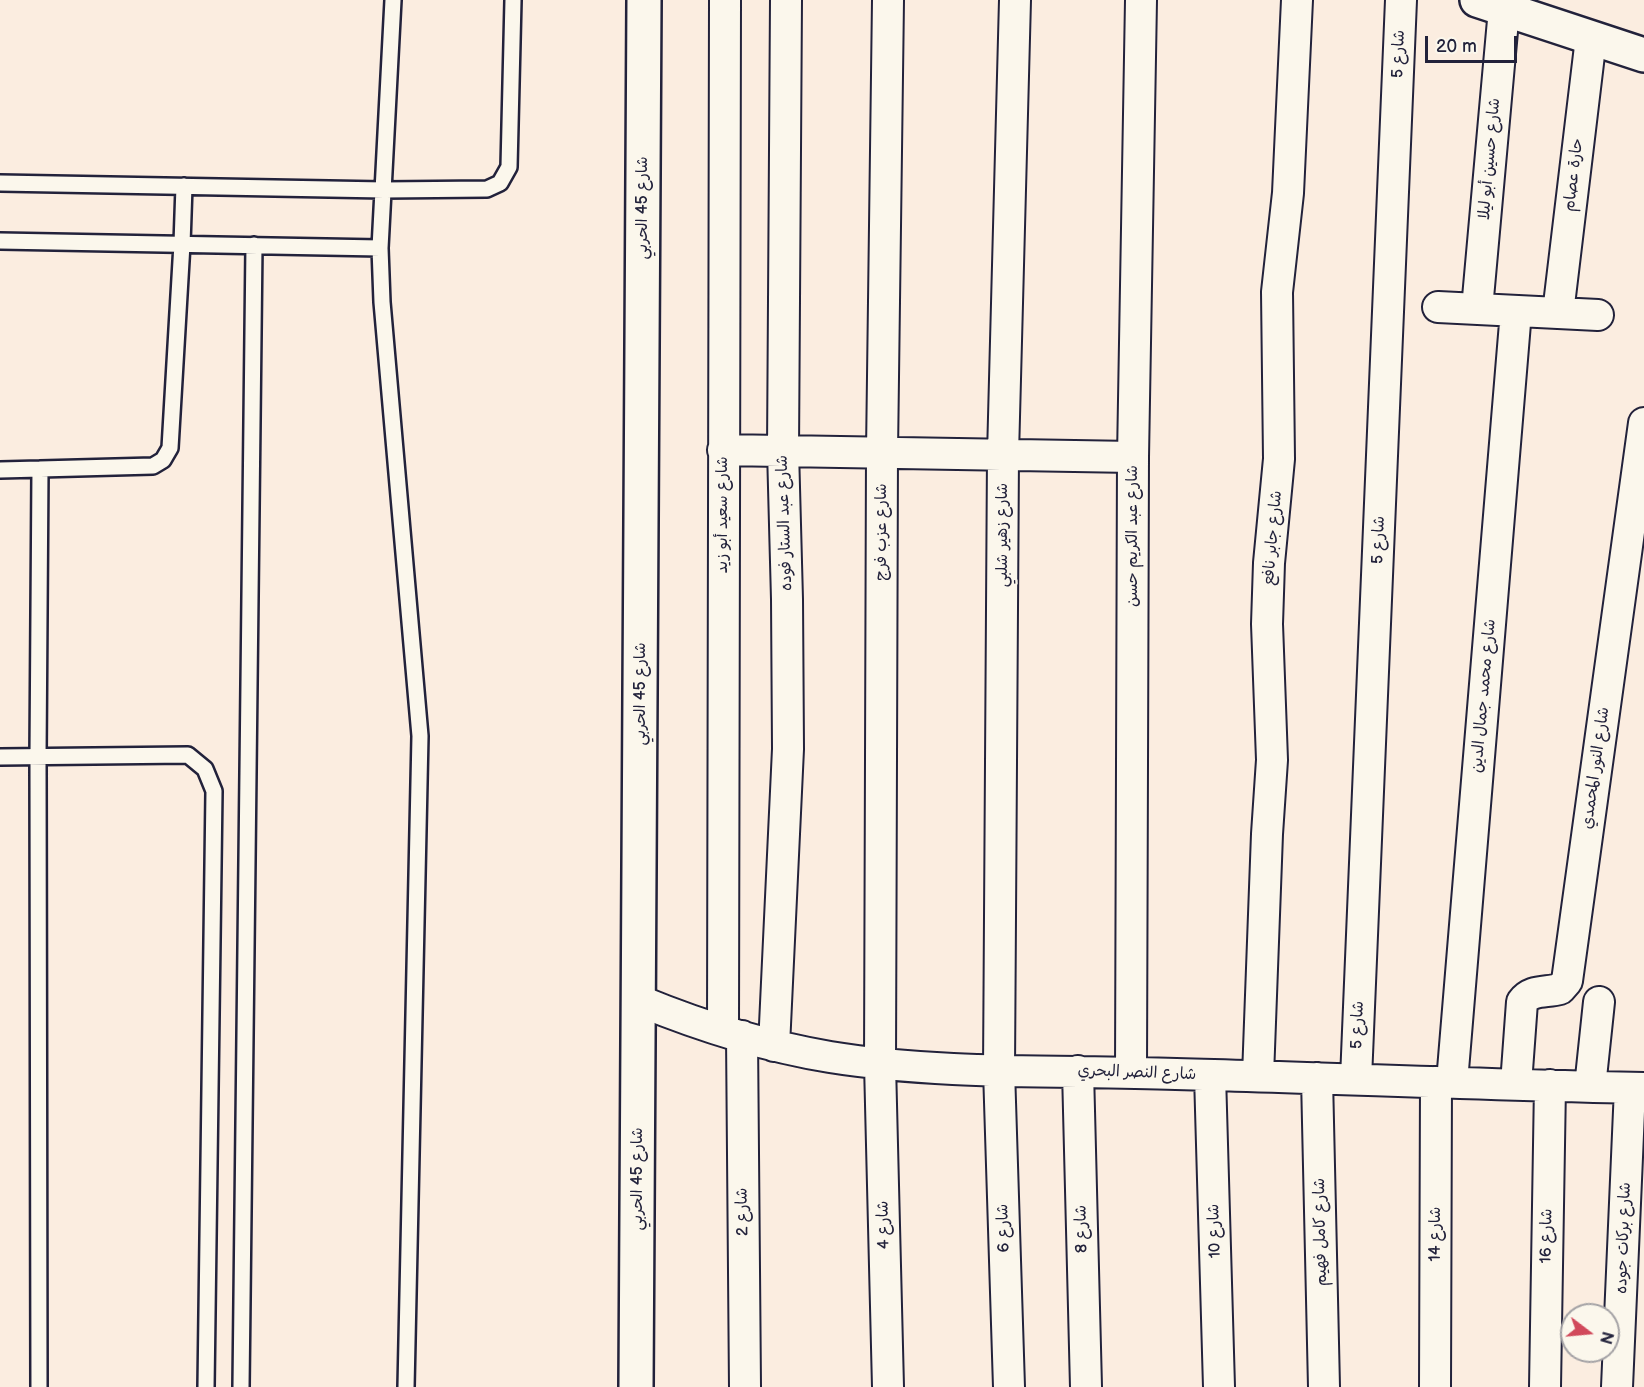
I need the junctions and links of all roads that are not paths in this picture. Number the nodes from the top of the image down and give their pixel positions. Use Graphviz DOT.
graph roads {
  1 [pos="393,0"];
  2 [pos="513,0"];
  3 [pos="644,0"];
  4 [pos="724,0"];
  5 [pos="786,0"];
  6 [pos="888,0"];
  7 [pos="1015,0"];
  8 [pos="1142,0"];
  9 [pos="1297,0"];
  10 [pos="1401,0"];
  11 [pos="1490,5"];
  12 [pos="1591,38"];
  13 [pos="1644,55"];
  14 [pos="0,183"];
  15 [pos="184,186"];
  16 [pos="384,190"];
  17 [pos="0,241"];
  18 [pos="182,244"];
  19 [pos="254,245"];
  20 [pos="380,248"];
  21 [pos="1438,307"];
  22 [pos="1477,309"];
  23 [pos="1516,311"];
  24 [pos="1558,313"];
  25 [pos="1598,315"];
  26 [pos="1644,423"];
  27 [pos="723,450"];
  28 [pos="783,450"];
  29 [pos="882,452"];
  30 [pos="1003,455"];
  31 [pos="1133,457"];
  32 [pos="40,469"];
  33 [pos="0,470"];
  34 [pos="38,756"];
  35 [pos="0,757"];
  36 [pos="640,1001"];
  37 [pos="1599,1002"];
  38 [pos="732,1034"];
  39 [pos="774,1046"];
  40 [pos="880,1064"];
  41 [pos="999,1070"];
  42 [pos="1078,1071"];
  43 [pos="1131,1072"];
  44 [pos="1210,1075"];
  45 [pos="1258,1076"];
  46 [pos="1317,1078"];
  47 [pos="1356,1079"];
  48 [pos="1444,1082"];
  49 [pos="1516,1083"];
  50 [pos="1550,1085"];
  51 [pos="1590,1087"];
  52 [pos="1637,1088"];
  53 [pos="39,1387"];
  54 [pos="206,1387"];
  55 [pos="242,1387"];
  56 [pos="406,1387"];
  57 [pos="636,1387"];
  58 [pos="745,1387"];
  59 [pos="888,1387"];
  60 [pos="1009,1387"];
  61 [pos="1086,1387"];
  62 [pos="1219,1387"];
  63 [pos="1324,1387"];
  64 [pos="1435,1387"];
  65 [pos="1545,1387"];
  66 [pos="1617,1387"];
  1 -- 16 [label="lane"];
  2 -- 16 [label="lane"];
  3 -- 36 [label="street, شارع 45 الحربي"];
  4 -- 27 [label="street, شارع سعيد أبو زيد"];
  5 -- 28 [label="street, شارع عبد الستار فوده"];
  6 -- 29 [label="street, شارع عزب فرج"];
  7 -- 30 [label="street, شارع زهير شلبي"];
  8 -- 31 [label="street, شارع عبد الكريم حسن"];
  9 -- 45 [label="street, شارع جابر نافع"];
  10 -- 47 [label="street, شارع 5"];
  11 -- 12 [label="street"];
  11 -- 22 [label="street, شارع حسين أبو ليلا"];
  12 -- 13 [label="street"];
  12 -- 24 [label="street, حارة عصام"];
  14 -- 15 [label="lane"];
  15 -- 16 [label="lane"];
  15 -- 18 [label="lane"];
  16 -- 20 [label="lane"];
  17 -- 18 [label="lane"];
  18 -- 19 [label="lane"];
  18 -- 32 [label="lane"];
  19 -- 20 [label="lane"];
  19 -- 55 [label="lane"];
  20 -- 56 [label="lane"];
  21 -- 22 [label="street"];
  22 -- 23 [label="street"];
  23 -- 24 [label="street"];
  23 -- 48 [label="street, شارع محمد جمال الدين"];
  24 -- 25 [label="street"];
  26 -- 49 [label="street, شارع النور المحمدي"];
  27 -- 28 [label="street"];
  27 -- 38 [label="street, شارع سعيد أبو زيد"];
  28 -- 29 [label="street"];
  28 -- 39 [label="street, شارع عبد الستار فوده"];
  29 -- 30 [label="street"];
  29 -- 40 [label="street, شارع عزب فرج"];
  30 -- 31 [label="street"];
  30 -- 41 [label="street, شارع زهير شلبي"];
  31 -- 43 [label="street, شارع عبد الكريم حسن"];
  32 -- 33 [label="lane"];
  32 -- 34 [label="lane"];
  34 -- 35 [label="lane"];
  34 -- 53 [label="lane"];
  34 -- 54 [label="lane"];
  36 -- 38 [label="street, شارع النصر البحري"];
  36 -- 57 [label="street, شارع 45 الحربي"];
  37 -- 51 [label="street"];
  38 -- 39 [label="street, شارع النصر البحري"];
  38 -- 58 [label="street, شارع 2"];
  39 -- 40 [label="street, شارع النصر البحري"];
  40 -- 41 [label="street, شارع النصر البحري"];
  40 -- 59 [label="street, شارع 4"];
  41 -- 42 [label="street, شارع النصر البحري"];
  41 -- 60 [label="street, شارع 6"];
  42 -- 43 [label="street, شارع النصر البحري"];
  42 -- 61 [label="street, شارع 8"];
  43 -- 44 [label="street, شارع النصر البحري"];
  44 -- 45 [label="street, شارع النصر البحري"];
  44 -- 62 [label="street, شارع 10"];
  45 -- 46 [label="street, شارع النصر البحري"];
  46 -- 47 [label="street, شارع النصر البحري"];
  46 -- 63 [label="street, شارع كامل فهيم"];
  47 -- 48 [label="street, شارع النصر البحري"];
  48 -- 49 [label="street, شارع النصر البحري"];
  48 -- 64 [label="street, شارع 14"];
  49 -- 50 [label="street, شارع النصر البحري"];
  50 -- 51 [label="street, شارع النصر البحري"];
  50 -- 65 [label="street, شارع 16"];
  51 -- 52 [label="street, شارع النصر البحري"];
  52 -- 66 [label="street, شارع بركات جوده"];
}
